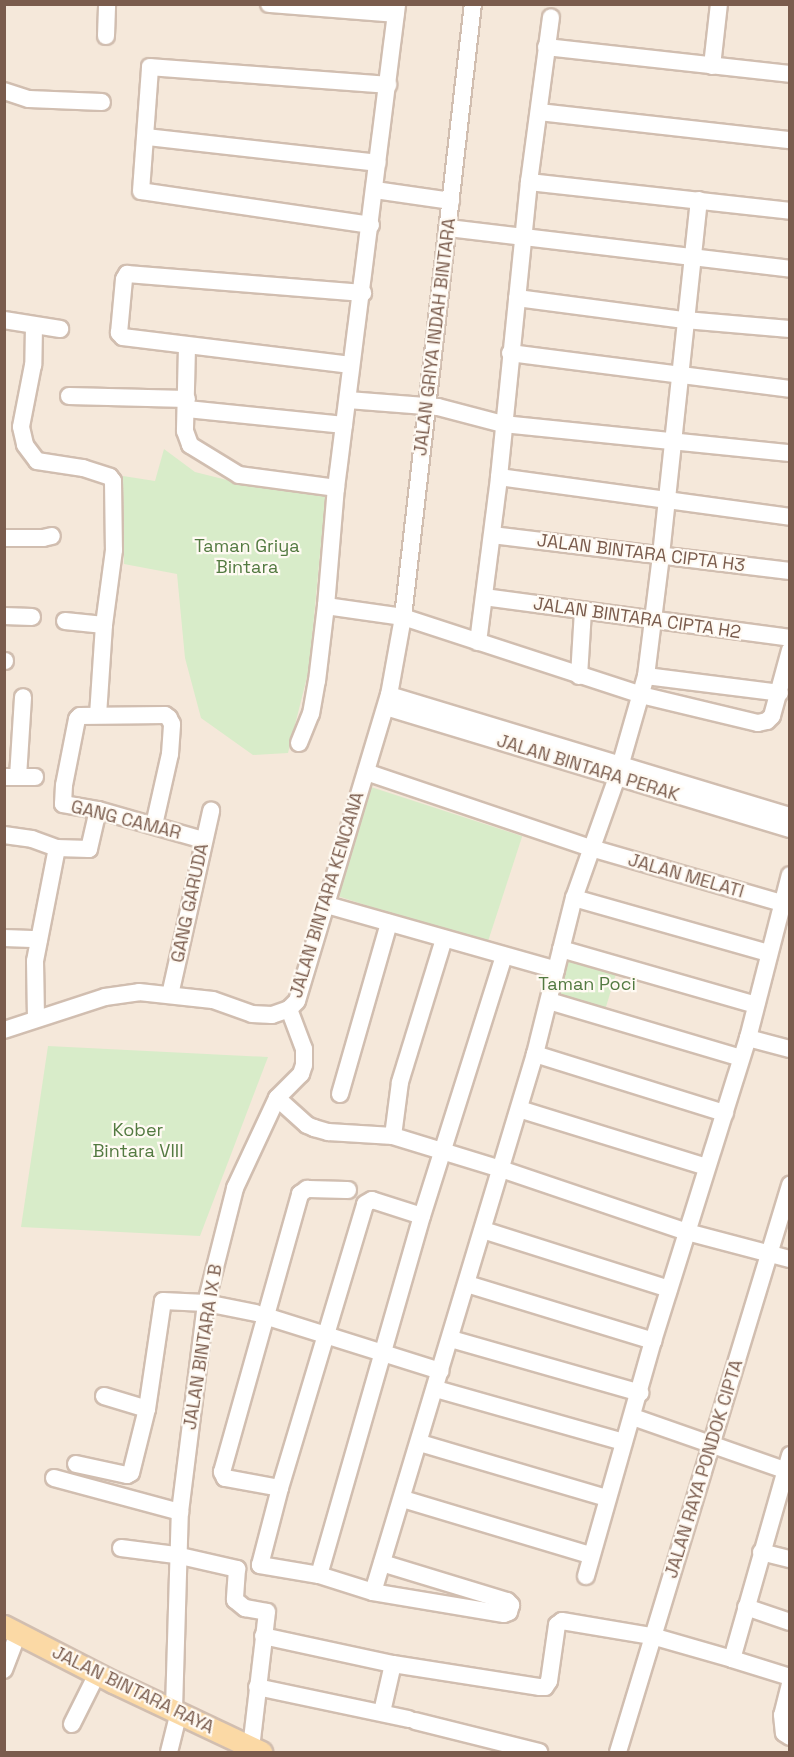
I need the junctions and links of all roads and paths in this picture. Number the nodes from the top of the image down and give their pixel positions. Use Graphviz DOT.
graph roads {
  1 [pos="107,4"];
  2 [pos="269,4"];
  3 [pos="473,4"];
  4 [pos="718,4"];
  5 [pos="308,5"];
  6 [pos="397,9"];
  7 [pos="551,17"];
  8 [pos="106,36"];
  9 [pos="546,47"];
  10 [pos="712,66"];
  11 [pos="789,75"];
  12 [pos="388,85"];
  13 [pos="4,91"];
  14 [pos="102,102"];
  15 [pos="539,112"];
  16 [pos="147,137"];
  17 [pos="789,141"];
  18 [pos="378,164"];
  19 [pos="529,182"];
  20 [pos="375,190"];
  21 [pos="699,200"];
  22 [pos="452,201"];
  23 [pos="789,211"];
  24 [pos="371,225"];
  25 [pos="448,228"];
  26 [pos="524,237"];
  27 [pos="691,258"];
  28 [pos="789,269"];
  29 [pos="363,293"];
  30 [pos="517,298"];
  31 [pos="4,320"];
  32 [pos="685,320"];
  33 [pos="34,326"];
  34 [pos="60,329"];
  35 [pos="789,329"];
  36 [pos="187,347"];
  37 [pos="510,353"];
  38 [pos="351,365"];
  39 [pos="680,376"];
  40 [pos="789,389"];
  41 [pos="69,396"];
  42 [pos="348,400"];
  43 [pos="187,404"];
  44 [pos="427,405"];
  45 [pos="503,424"];
  46 [pos="4,425"];
  47 [pos="344,425"];
  48 [pos="21,428"];
  49 [pos="674,441"];
  50 [pos="789,453"];
  51 [pos="499,477"];
  52 [pos="336,488"];
  53 [pos="667,502"];
  54 [pos="789,517"];
  55 [pos="492,535"];
  56 [pos="52,536"];
  57 [pos="4,538"];
  58 [pos="662,555"];
  59 [pos="789,571"];
  60 [pos="484,597"];
  61 [pos="327,606"];
  62 [pos="583,610"];
  63 [pos="4,616"];
  64 [pos="32,617"];
  65 [pos="403,617"];
  66 [pos="653,620"];
  67 [pos="64,621"];
  68 [pos="104,625"];
  69 [pos="789,638"];
  70 [pos="478,642"];
  71 [pos="789,650"];
  72 [pos="394,669"];
  73 [pos="579,676"];
  74 [pos="646,676"];
  75 [pos="780,693"];
  76 [pos="641,695"];
  77 [pos="23,697"];
  78 [pos="388,701"];
  79 [pos="98,715"];
  80 [pos="299,743"];
  81 [pos="619,771"];
  82 [pos="366,772"];
  83 [pos="11,777"];
  84 [pos="35,777"];
  85 [pos="98,810"];
  86 [pos="211,811"];
  87 [pos="789,816"];
  88 [pos="154,825"];
  89 [pos="789,830"];
  90 [pos="4,835"];
  91 [pos="202,840"];
  92 [pos="57,848"];
  93 [pos="591,848"];
  94 [pos="789,875"];
  95 [pos="574,898"];
  96 [pos="781,903"];
  97 [pos="327,904"];
  98 [pos="389,923"];
  99 [pos="4,938"];
  100 [pos="39,939"];
  101 [pos="444,939"];
  102 [pos="561,950"];
  103 [pos="768,953"];
  104 [pos="504,956"];
  105 [pos="556,970"];
  106 [pos="170,994"];
  107 [pos="549,1000"];
  108 [pos="756,1005"];
  109 [pos="289,1009"];
  110 [pos="36,1018"];
  111 [pos="4,1030"];
  112 [pos="748,1038"];
  113 [pos="789,1049"];
  114 [pos="535,1054"];
  115 [pos="741,1058"];
  116 [pos="340,1094"];
  117 [pos="277,1098"];
  118 [pos="519,1109"];
  119 [pos="725,1113"];
  120 [pos="393,1136"];
  121 [pos="444,1151"];
  122 [pos="706,1167"];
  123 [pos="501,1169"];
  124 [pos="789,1185"];
  125 [pos="348,1190"];
  126 [pos="422,1216"];
  127 [pos="483,1230"];
  128 [pos="687,1232"];
  129 [pos="769,1253"];
  130 [pos="789,1259"];
  131 [pos="467,1284"];
  132 [pos="669,1289"];
  133 [pos="206,1303"];
  134 [pos="261,1315"];
  135 [pos="327,1336"];
  136 [pos="451,1339"];
  137 [pos="653,1341"];
  138 [pos="384,1353"];
  139 [pos="441,1371"];
  140 [pos="436,1389"];
  141 [pos="639,1393"];
  142 [pos="104,1396"];
  143 [pos="147,1409"];
  144 [pos="633,1417"];
  145 [pos="624,1442"];
  146 [pos="420,1443"];
  147 [pos="713,1443"];
  148 [pos="787,1462"];
  149 [pos="76,1464"];
  150 [pos="54,1478"];
  151 [pos="280,1488"];
  152 [pos="404,1498"];
  153 [pos="608,1498"];
  154 [pos="783,1503"];
  155 [pos="180,1512"];
  156 [pos="121,1548"];
  157 [pos="761,1552"];
  158 [pos="176,1555"];
  159 [pos="590,1555"];
  160 [pos="789,1559"];
  161 [pos="382,1563"];
  162 [pos="319,1575"];
  163 [pos="586,1576"];
  164 [pos="374,1592"];
  165 [pos="746,1607"];
  166 [pos="789,1622"];
  167 [pos="11,1629"];
  168 [pos="263,1636"];
  169 [pos="653,1636"];
  170 [pos="732,1659"];
  171 [pos="393,1664"];
  172 [pos="4,1670"];
  173 [pos="97,1674"];
  174 [pos="789,1677"];
  175 [pos="789,1684"];
  176 [pos="257,1687"];
  177 [pos="176,1711"];
  178 [pos="382,1712"];
  179 [pos="72,1724"];
  180 [pos="789,1737"];
  181 [pos="256,1750"];
  182 [pos="169,1752"];
  183 [pos="538,1752"];
  184 [pos="618,1752"];
  1 -- 8 [label="street"];
  2 -- 5 [label="street"];
  3 -- 22 [label="street, JALAN GRIYA INDAH BINTARA"];
  4 -- 10 [label="street"];
  5 -- 6 [label="street"];
  6 -- 12 [label="street"];
  7 -- 9 [label="street"];
  9 -- 10 [label="street"];
  9 -- 15 [label="street"];
  10 -- 11 [label="street"];
  12 -- 16 [label="street"];
  12 -- 18 [label="street"];
  13 -- 14 [label="street"];
  15 -- 17 [label="street"];
  15 -- 19 [label="street"];
  16 -- 18 [label="street"];
  16 -- 24 [label="street"];
  18 -- 20 [label="street"];
  19 -- 21 [label="street"];
  19 -- 26 [label="street"];
  20 -- 22 [label="street"];
  20 -- 24 [label="street"];
  21 -- 23 [label="street"];
  21 -- 27 [label="street"];
  22 -- 25 [label="street, JALAN GRIYA INDAH BINTARA"];
  24 -- 29 [label="street"];
  25 -- 26 [label="street"];
  25 -- 44 [label="street, JALAN GRIYA INDAH BINTARA"];
  26 -- 27 [label="street"];
  26 -- 30 [label="street"];
  27 -- 28 [label="street"];
  27 -- 32 [label="street"];
  29 -- 36 [label="street"];
  29 -- 38 [label="street"];
  30 -- 32 [label="street"];
  30 -- 37 [label="street"];
  31 -- 33 [label="street"];
  32 -- 35 [label="street"];
  32 -- 39 [label="street"];
  33 -- 34 [label="street"];
  33 -- 48 [label="street"];
  36 -- 38 [label="street"];
  36 -- 43 [label="street"];
  37 -- 39 [label="street"];
  37 -- 45 [label="street"];
  38 -- 42 [label="street"];
  39 -- 40 [label="street"];
  39 -- 49 [label="street"];
  41 -- 43 [label="street"];
  42 -- 44 [label="street"];
  42 -- 47 [label="street"];
  43 -- 47 [label="street"];
  43 -- 52 [label="street"];
  44 -- 45 [label="street"];
  44 -- 65 [label="street, JALAN GRIYA INDAH BINTARA"];
  45 -- 49 [label="street"];
  45 -- 51 [label="street"];
  46 -- 48 [label="street"];
  47 -- 52 [label="street"];
  48 -- 68 [label="street"];
  49 -- 50 [label="street"];
  49 -- 53 [label="street"];
  51 -- 53 [label="street"];
  51 -- 55 [label="street"];
  52 -- 61 [label="street"];
  53 -- 54 [label="street"];
  53 -- 58 [label="street"];
  55 -- 58 [label="street, JALAN BINTARA CIPTA H3"];
  55 -- 60 [label="street"];
  56 -- 57 [label="street"];
  58 -- 59 [label="street, JALAN BINTARA CIPTA H3"];
  58 -- 66 [label="street"];
  60 -- 62 [label="street, JALAN BINTARA CIPTA H2"];
  60 -- 70 [label="street"];
  61 -- 65 [label="street"];
  61 -- 80 [label="street"];
  62 -- 66 [label="street, JALAN BINTARA CIPTA H2"];
  62 -- 73 [label="street"];
  63 -- 64 [label="street"];
  65 -- 70 [label="street"];
  65 -- 72 [label="street, JALAN GRIYA INDAH BINTARA"];
  66 -- 69 [label="street, JALAN BINTARA CIPTA H2"];
  66 -- 74 [label="street"];
  67 -- 68 [label="street"];
  68 -- 79 [label="street"];
  70 -- 73 [label="street"];
  71 -- 75 [label="street"];
  72 -- 78 [label="street, JALAN BINTARA KENCANA"];
  73 -- 76 [label="street"];
  74 -- 75 [label="street"];
  74 -- 76 [label="street"];
  75 -- 76 [label="street"];
  76 -- 81 [label="street"];
  77 -- 83 [label="street"];
  78 -- 81 [label="street, JALAN BINTARA PERAK"];
  78 -- 82 [label="street, JALAN BINTARA KENCANA"];
  79 -- 85 [label="street, GANG CAMAR"];
  79 -- 88 [label="street"];
  81 -- 87 [label="street, JALAN BINTARA PERAK"];
  81 -- 89 [label="street, JALAN BINTARA PERAK"];
  81 -- 93 [label="street"];
  82 -- 93 [label="street, JALAN MELATI"];
  82 -- 97 [label="street, JALAN BINTARA KENCANA"];
  83 -- 84 [label="street"];
  85 -- 88 [label="street, GANG CAMAR"];
  85 -- 92 [label="street"];
  86 -- 91 [label="street, GANG GARUDA"];
  88 -- 91 [label="street, GANG CAMAR"];
  90 -- 92 [label="street"];
  91 -- 106 [label="street, GANG GARUDA"];
  92 -- 100 [label="street"];
  93 -- 95 [label="street"];
  93 -- 96 [label="street, JALAN MELATI"];
  94 -- 96 [label="street"];
  95 -- 102 [label="street"];
  95 -- 103 [label="street"];
  96 -- 103 [label="street"];
  97 -- 98 [label="street"];
  97 -- 109 [label="street, JALAN BINTARA KENCANA"];
  98 -- 101 [label="street"];
  98 -- 116 [label="street"];
  99 -- 100 [label="street"];
  100 -- 110 [label="street"];
  101 -- 104 [label="street"];
  101 -- 120 [label="street"];
  102 -- 105 [label="street"];
  102 -- 108 [label="street"];
  103 -- 108 [label="street"];
  104 -- 105 [label="street"];
  104 -- 121 [label="street"];
  105 -- 107 [label="street"];
  106 -- 109 [label="street, JALAN BINTARA KENCANA"];
  106 -- 110 [label="street, JALAN BINTARA KENCANA"];
  107 -- 114 [label="street"];
  107 -- 115 [label="street"];
  108 -- 112 [label="street"];
  109 -- 117 [label="street, JALAN BINTARA IX B"];
  110 -- 111 [label="street, JALAN BINTARA KENCANA"];
  112 -- 113 [label="street"];
  112 -- 115 [label="street"];
  114 -- 118 [label="street"];
  114 -- 119 [label="street"];
  115 -- 119 [label="street"];
  117 -- 120 [label="street"];
  117 -- 133 [label="street, JALAN BINTARA IX B"];
  118 -- 122 [label="street"];
  118 -- 123 [label="street"];
  119 -- 122 [label="street"];
  120 -- 121 [label="street"];
  121 -- 123 [label="street"];
  121 -- 126 [label="street"];
  122 -- 128 [label="street"];
  123 -- 127 [label="street"];
  123 -- 128 [label="street"];
  124 -- 129 [label="street, JALAN RAYA PONDOK CIPTA"];
  125 -- 134 [label="street"];
  126 -- 135 [label="street"];
  126 -- 138 [label="street"];
  127 -- 131 [label="street"];
  127 -- 132 [label="street"];
  128 -- 129 [label="street"];
  128 -- 132 [label="street"];
  129 -- 130 [label="street"];
  129 -- 147 [label="street, JALAN RAYA PONDOK CIPTA"];
  131 -- 136 [label="street"];
  131 -- 137 [label="street"];
  132 -- 137 [label="street"];
  133 -- 134 [label="street"];
  133 -- 143 [label="street"];
  133 -- 155 [label="street, JALAN BINTARA IX B"];
  134 -- 135 [label="street"];
  134 -- 151 [label="street"];
  135 -- 138 [label="street"];
  135 -- 151 [label="street"];
  136 -- 139 [label="street"];
  136 -- 141 [label="street"];
  137 -- 141 [label="street"];
  138 -- 139 [label="street"];
  138 -- 162 [label="street"];
  139 -- 140 [label="street"];
  140 -- 145 [label="street"];
  140 -- 146 [label="street"];
  141 -- 144 [label="street"];
  142 -- 143 [label="street"];
  143 -- 149 [label="street"];
  144 -- 145 [label="street"];
  144 -- 147 [label="street"];
  145 -- 153 [label="street"];
  146 -- 152 [label="street"];
  146 -- 153 [label="street"];
  147 -- 148 [label="street"];
  147 -- 169 [label="street, JALAN RAYA PONDOK CIPTA"];
  148 -- 154 [label="street"];
  150 -- 155 [label="street"];
  151 -- 162 [label="street"];
  152 -- 159 [label="street"];
  152 -- 161 [label="street"];
  153 -- 159 [label="street"];
  154 -- 157 [label="street"];
  155 -- 158 [label="street, JALAN BINTARA IX B"];
  156 -- 158 [label="street"];
  157 -- 160 [label="street"];
  157 -- 165 [label="street"];
  158 -- 168 [label="street"];
  158 -- 177 [label="street, JALAN BINTARA IX B"];
  159 -- 163 [label="street"];
  161 -- 164 [label="street"];
  161 -- 164 [label="street"];
  162 -- 164 [label="street"];
  165 -- 166 [label="street"];
  165 -- 170 [label="street"];
  167 -- 172 [label="street"];
  167 -- 173 [label="main road, JALAN BINTARA RAYA"];
  168 -- 171 [label="street"];
  168 -- 176 [label="street"];
  169 -- 170 [label="street"];
  169 -- 171 [label="street"];
  169 -- 184 [label="street, JALAN RAYA PONDOK CIPTA"];
  170 -- 174 [label="street"];
  171 -- 178 [label="street"];
  173 -- 177 [label="main road, JALAN BINTARA RAYA"];
  173 -- 179 [label="street"];
  175 -- 180 [label="street"];
  176 -- 178 [label="street"];
  176 -- 181 [label="street"];
  177 -- 181 [label="main road, JALAN BINTARA RAYA"];
  177 -- 182 [label="street, JALAN BINTARA IX B"];
  178 -- 183 [label="street"];
}
